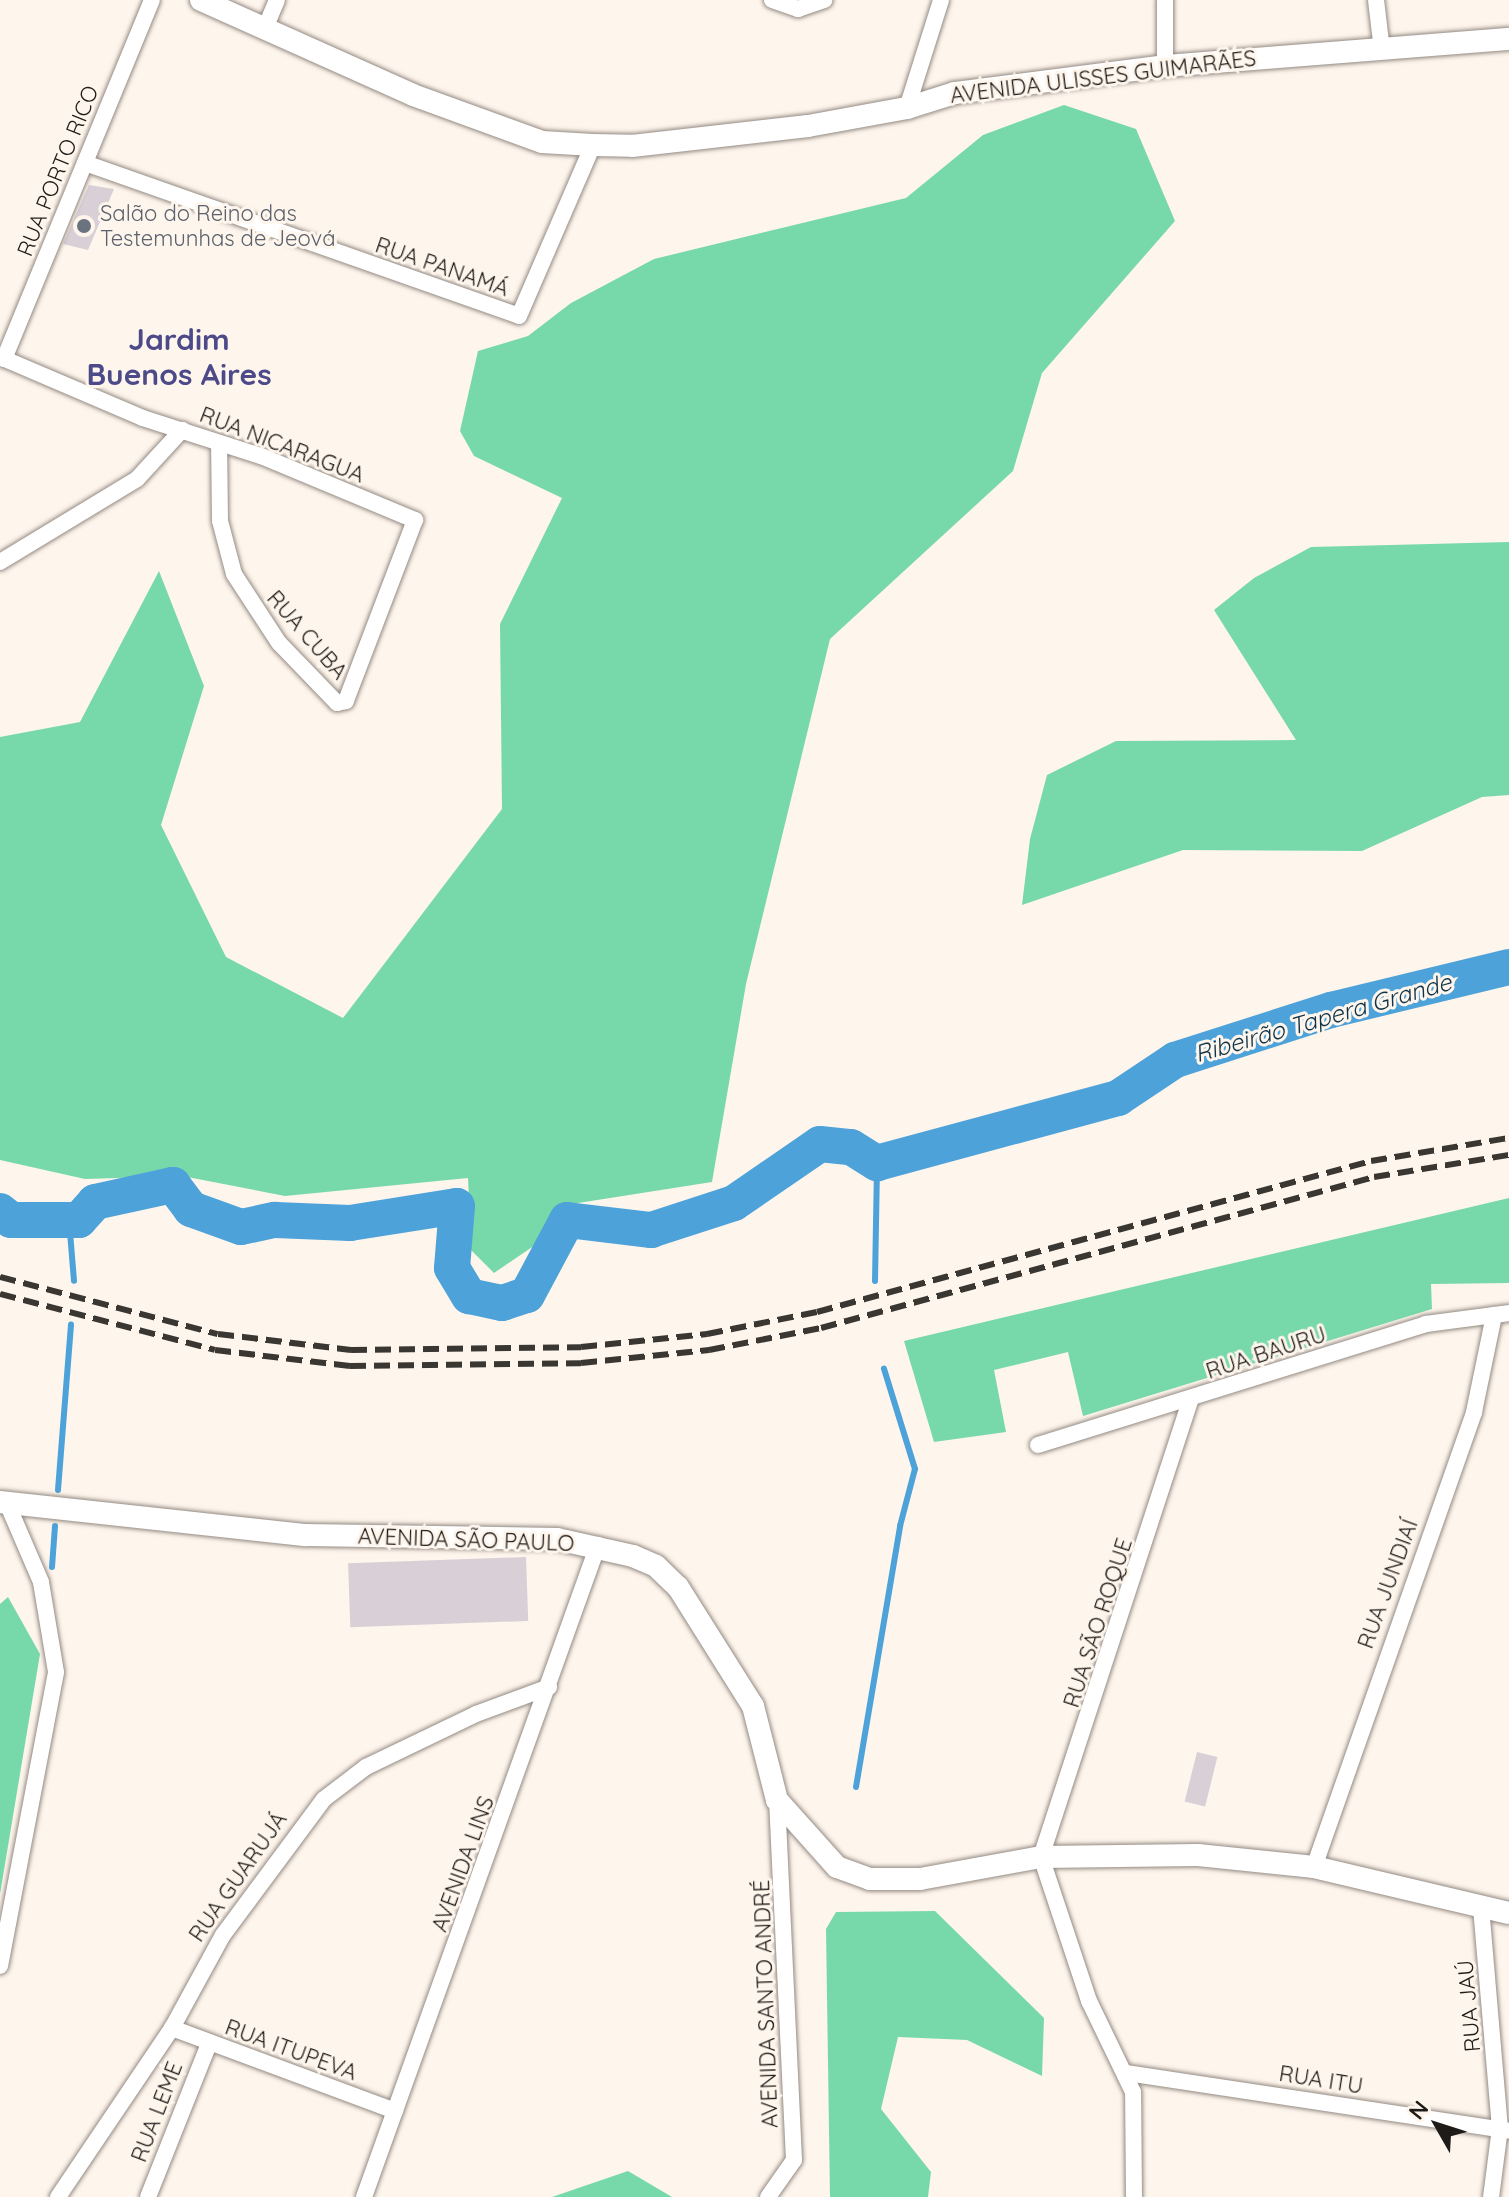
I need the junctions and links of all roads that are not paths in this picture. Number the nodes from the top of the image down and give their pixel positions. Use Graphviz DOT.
graph roads {
  1 [pos="152,0"];
  2 [pos="201,0"];
  3 [pos="277,0"];
  4 [pos="772,0"];
  5 [pos="824,0"];
  6 [pos="941,0"];
  7 [pos="1165,0"];
  8 [pos="1376,0"];
  9 [pos="266,26"];
  10 [pos="1509,39"];
  11 [pos="1382,50"];
  12 [pos="1165,66"];
  13 [pos="907,108"];
  14 [pos="593,145"];
  15 [pos="85,163"];
  16 [pos="2,358"];
  17 [pos="182,430"];
  18 [pos="219,444"];
  19 [pos="415,520"];
  20 [pos="0,562"];
  21 [pos="1502,1314"];
  22 [pos="1190,1400"];
  23 [pos="1038,1445"];
  24 [pos="3,1503"];
  25 [pos="598,1545"];
  26 [pos="549,1687"];
  27 [pos="777,1800"];
  28 [pos="1041,1857"];
  29 [pos="1314,1867"];
  30 [pos="1481,1907"];
  31 [pos="1509,1913"];
  32 [pos="0,1966"];
  33 [pos="172,2028"];
  34 [pos="209,2044"];
  35 [pos="1127,2073"];
  36 [pos="395,2111"];
  37 [pos="1504,2130"];
  38 [pos="58,2197"];
  39 [pos="148,2197"];
  40 [pos="364,2197"];
  41 [pos="768,2197"];
  42 [pos="1134,2197"];
  43 [pos="1491,2197"];
  1 -- 15 [label="street, RUA PORTO RICO"];
  2 -- 9 [label="main road, AVENIDA ULISSES GUIMARÃES"];
  3 -- 9 [label="street"];
  4 -- 5 [label="street"];
  6 -- 13 [label="street"];
  7 -- 12 [label="street"];
  8 -- 11 [label="street"];
  9 -- 14 [label="main road, AVENIDA ULISSES GUIMARÃES"];
  10 -- 11 [label="main road, AVENIDA ULISSES GUIMARÃES"];
  11 -- 12 [label="main road, AVENIDA ULISSES GUIMARÃES"];
  12 -- 13 [label="main road, AVENIDA ULISSES GUIMARÃES"];
  13 -- 14 [label="main road, AVENIDA ULISSES GUIMARÃES"];
  14 -- 15 [label="street, RUA PANAMÁ"];
  15 -- 16 [label="street, RUA PORTO RICO"];
  16 -- 17 [label="street, RUA NICARAGUA"];
  17 -- 18 [label="street, RUA NICARAGUA"];
  17 -- 20 [label="street"];
  18 -- 19 [label="street, RUA NICARAGUA"];
  18 -- 19 [label="street, RUA CUBA"];
  21 -- 22 [label="street, RUA BAURU"];
  21 -- 29 [label="street, RUA JUNDIAÍ"];
  22 -- 23 [label="street, RUA BAURU"];
  22 -- 28 [label="street, RUA SÃO ROQUE"];
  24 -- 25 [label="main road, AVENIDA SÃO PAULO"];
  24 -- 32 [label="street"];
  25 -- 26 [label="street, AVENIDA LINS"];
  25 -- 27 [label="main road, AVENIDA SÃO PAULO"];
  26 -- 33 [label="street, RUA GUARUJÁ"];
  26 -- 36 [label="street, AVENIDA LINS"];
  27 -- 28 [label="main road, AVENIDA SÃO PAULO"];
  27 -- 41 [label="street, AVENIDA SANTO ANDRÉ"];
  28 -- 29 [label="main road, AVENIDA SÃO PAULO"];
  28 -- 35 [label="street"];
  29 -- 30 [label="main road, AVENIDA SÃO PAULO"];
  30 -- 31 [label="main road, AVENIDA SÃO PAULO"];
  30 -- 37 [label="street, RUA JAÚ"];
  33 -- 34 [label="street, RUA ITUPEVA"];
  33 -- 38 [label="street, RUA GUARUJÁ"];
  34 -- 36 [label="street, RUA ITUPEVA"];
  34 -- 39 [label="street, RUA LEME"];
  35 -- 37 [label="street, RUA ITU"];
  35 -- 42 [label="street"];
  36 -- 40 [label="street, AVENIDA LINS"];
  37 -- 43 [label="street, RUA JAÚ"];
}
